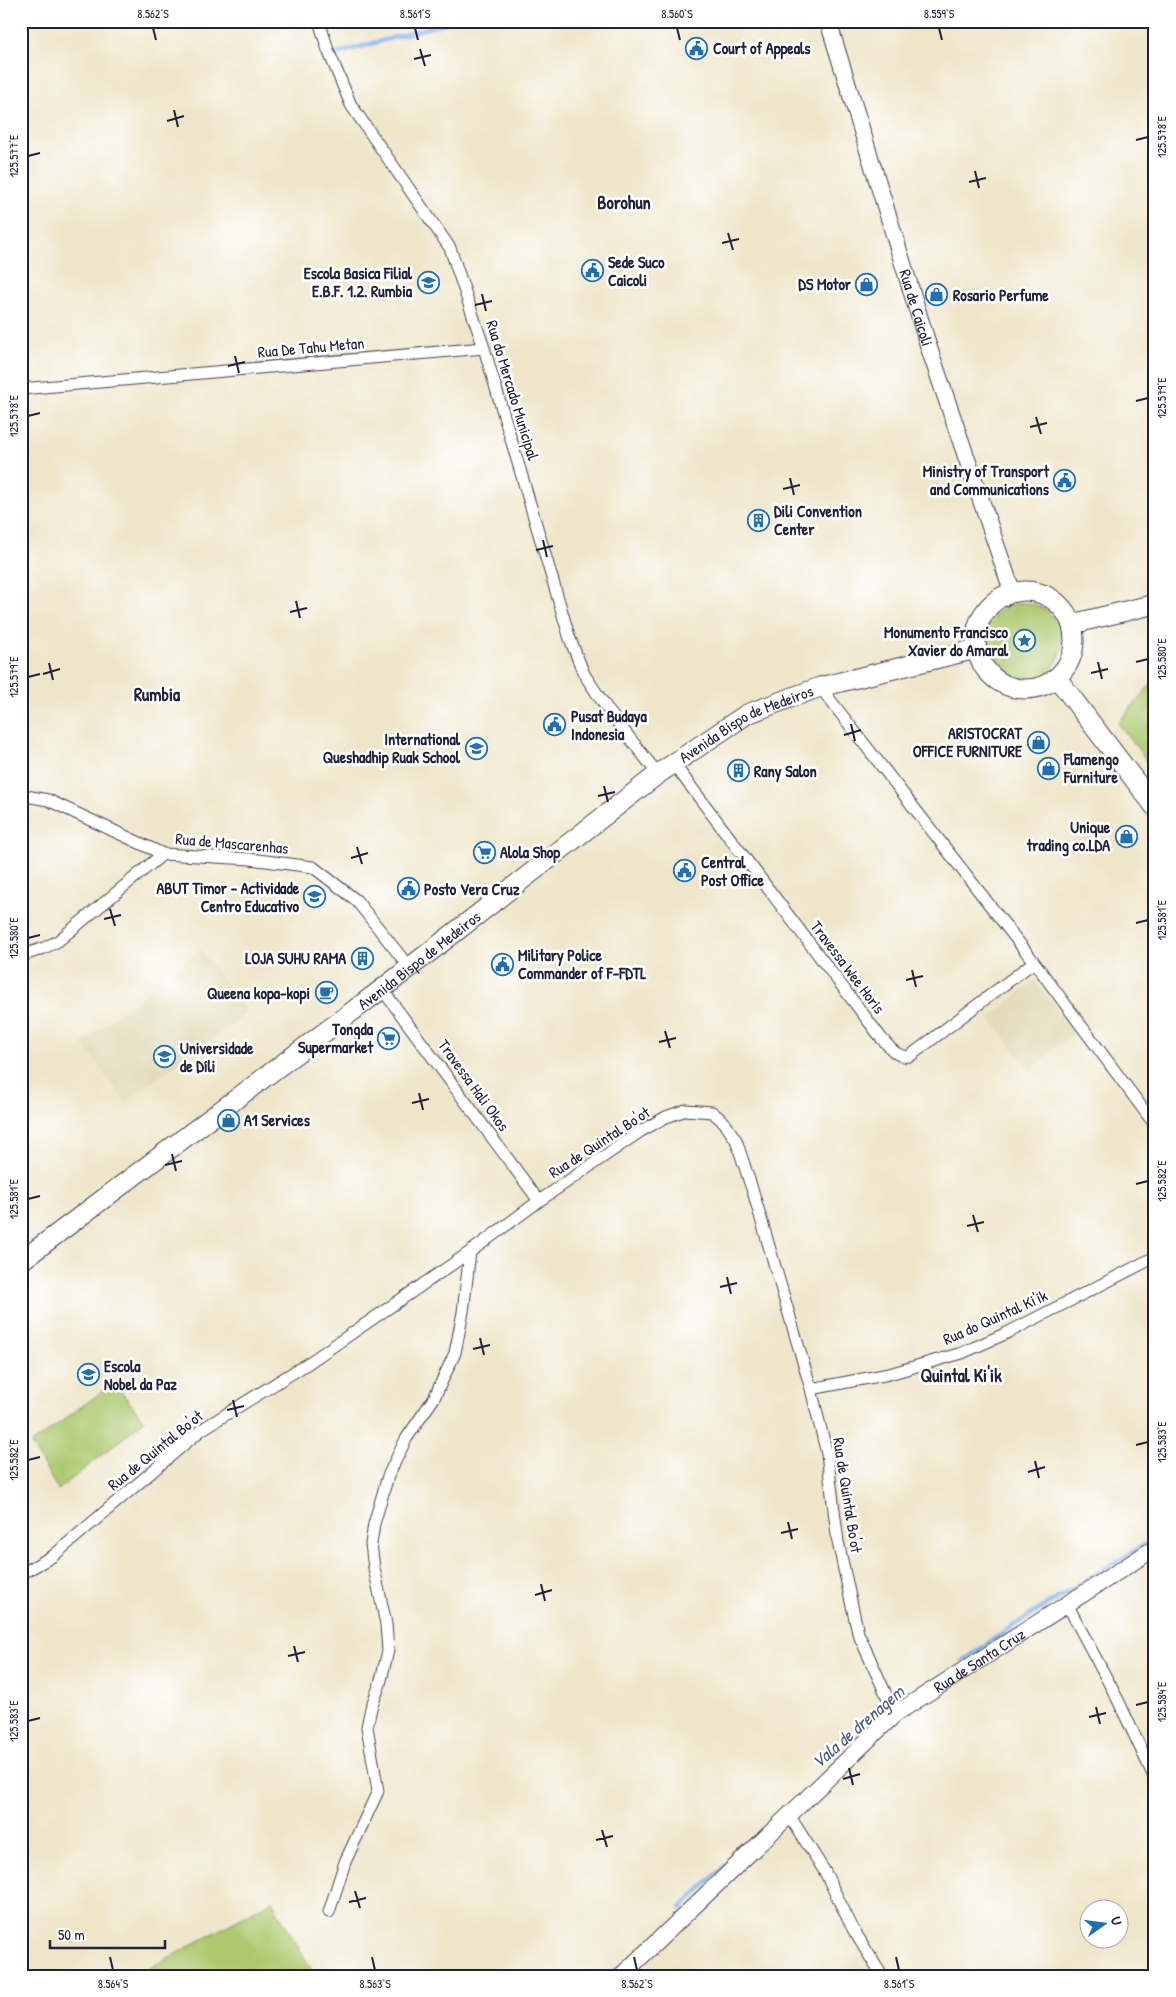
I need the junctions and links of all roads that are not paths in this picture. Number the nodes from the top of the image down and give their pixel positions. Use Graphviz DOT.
graph roads {
  1 [pos="319,21"];
  2 [pos="828,21"];
  3 [pos="484,348"];
  4 [pos="21,389"];
  5 [pos="1012,591"];
  6 [pos="1155,604"];
  7 [pos="1072,624"];
  8 [pos="976,649"];
  9 [pos="1057,678"];
  10 [pos="820,687"];
  11 [pos="665,769"];
  12 [pos="21,795"];
  13 [pos="1155,807"];
  14 [pos="163,854"];
  15 [pos="21,956"];
  16 [pos="1034,962"];
  17 [pos="408,968"];
  18 [pos="382,989"];
  19 [pos="1155,1125"];
  20 [pos="539,1201"];
  21 [pos="470,1252"];
  22 [pos="1155,1257"];
  23 [pos="21,1260"];
  24 [pos="811,1389"];
  25 [pos="1155,1548"];
  26 [pos="21,1574"];
  27 [pos="1067,1604"];
  28 [pos="892,1708"];
  29 [pos="1155,1779"];
  30 [pos="790,1815"];
  31 [pos="329,1912"];
  32 [pos="621,1976"];
  33 [pos="882,1976"];
  1 -- 3 [label="street, Rua do Mercado Municipal"];
  2 -- 5 [label="street, Rua de Caicoli"];
  3 -- 4 [label="street, Rua De Tahu Metan"];
  3 -- 11 [label="street, Rua do Mercado Municipal"];
  5 -- 7 [label="main road"];
  5 -- 8 [label="main road"];
  6 -- 7 [label="main road"];
  7 -- 9 [label="main road"];
  8 -- 9 [label="main road"];
  8 -- 10 [label="main road, Avenida Bispo de Medeiros"];
  9 -- 13 [label="main road"];
  10 -- 11 [label="main road, Avenida Bispo de Medeiros"];
  10 -- 16 [label="street"];
  11 -- 16 [label="street, Travessa Wee Horis"];
  11 -- 17 [label="main road, Avenida Bispo de Medeiros"];
  12 -- 14 [label="street, Rua de Mascarenhas"];
  14 -- 15 [label="street"];
  14 -- 17 [label="street, Rua de Mascarenhas"];
  16 -- 19 [label="street"];
  17 -- 18 [label="main road, Avenida Bispo de Medeiros"];
  18 -- 20 [label="street, Travessa Hali Okos"];
  18 -- 23 [label="main road, Avenida Bispo de Medeiros"];
  20 -- 21 [label="street, Rua de Quintal Bo'ot"];
  20 -- 24 [label="street, Rua de Quintal Bo'ot"];
  21 -- 26 [label="street, Rua de Quintal Bo'ot"];
  21 -- 31 [label="street"];
  22 -- 24 [label="street, Rua do Quintal Ki'ik"];
  24 -- 28 [label="street, Rua de Quintal Bo'ot"];
  25 -- 27 [label="street, Rua de Santa Cruz"];
  27 -- 28 [label="street, Rua de Santa Cruz"];
  27 -- 29 [label="street"];
  28 -- 30 [label="street, Rua de Santa Cruz"];
  30 -- 32 [label="street, Rua de Santa Cruz"];
  30 -- 33 [label="street"];
}
